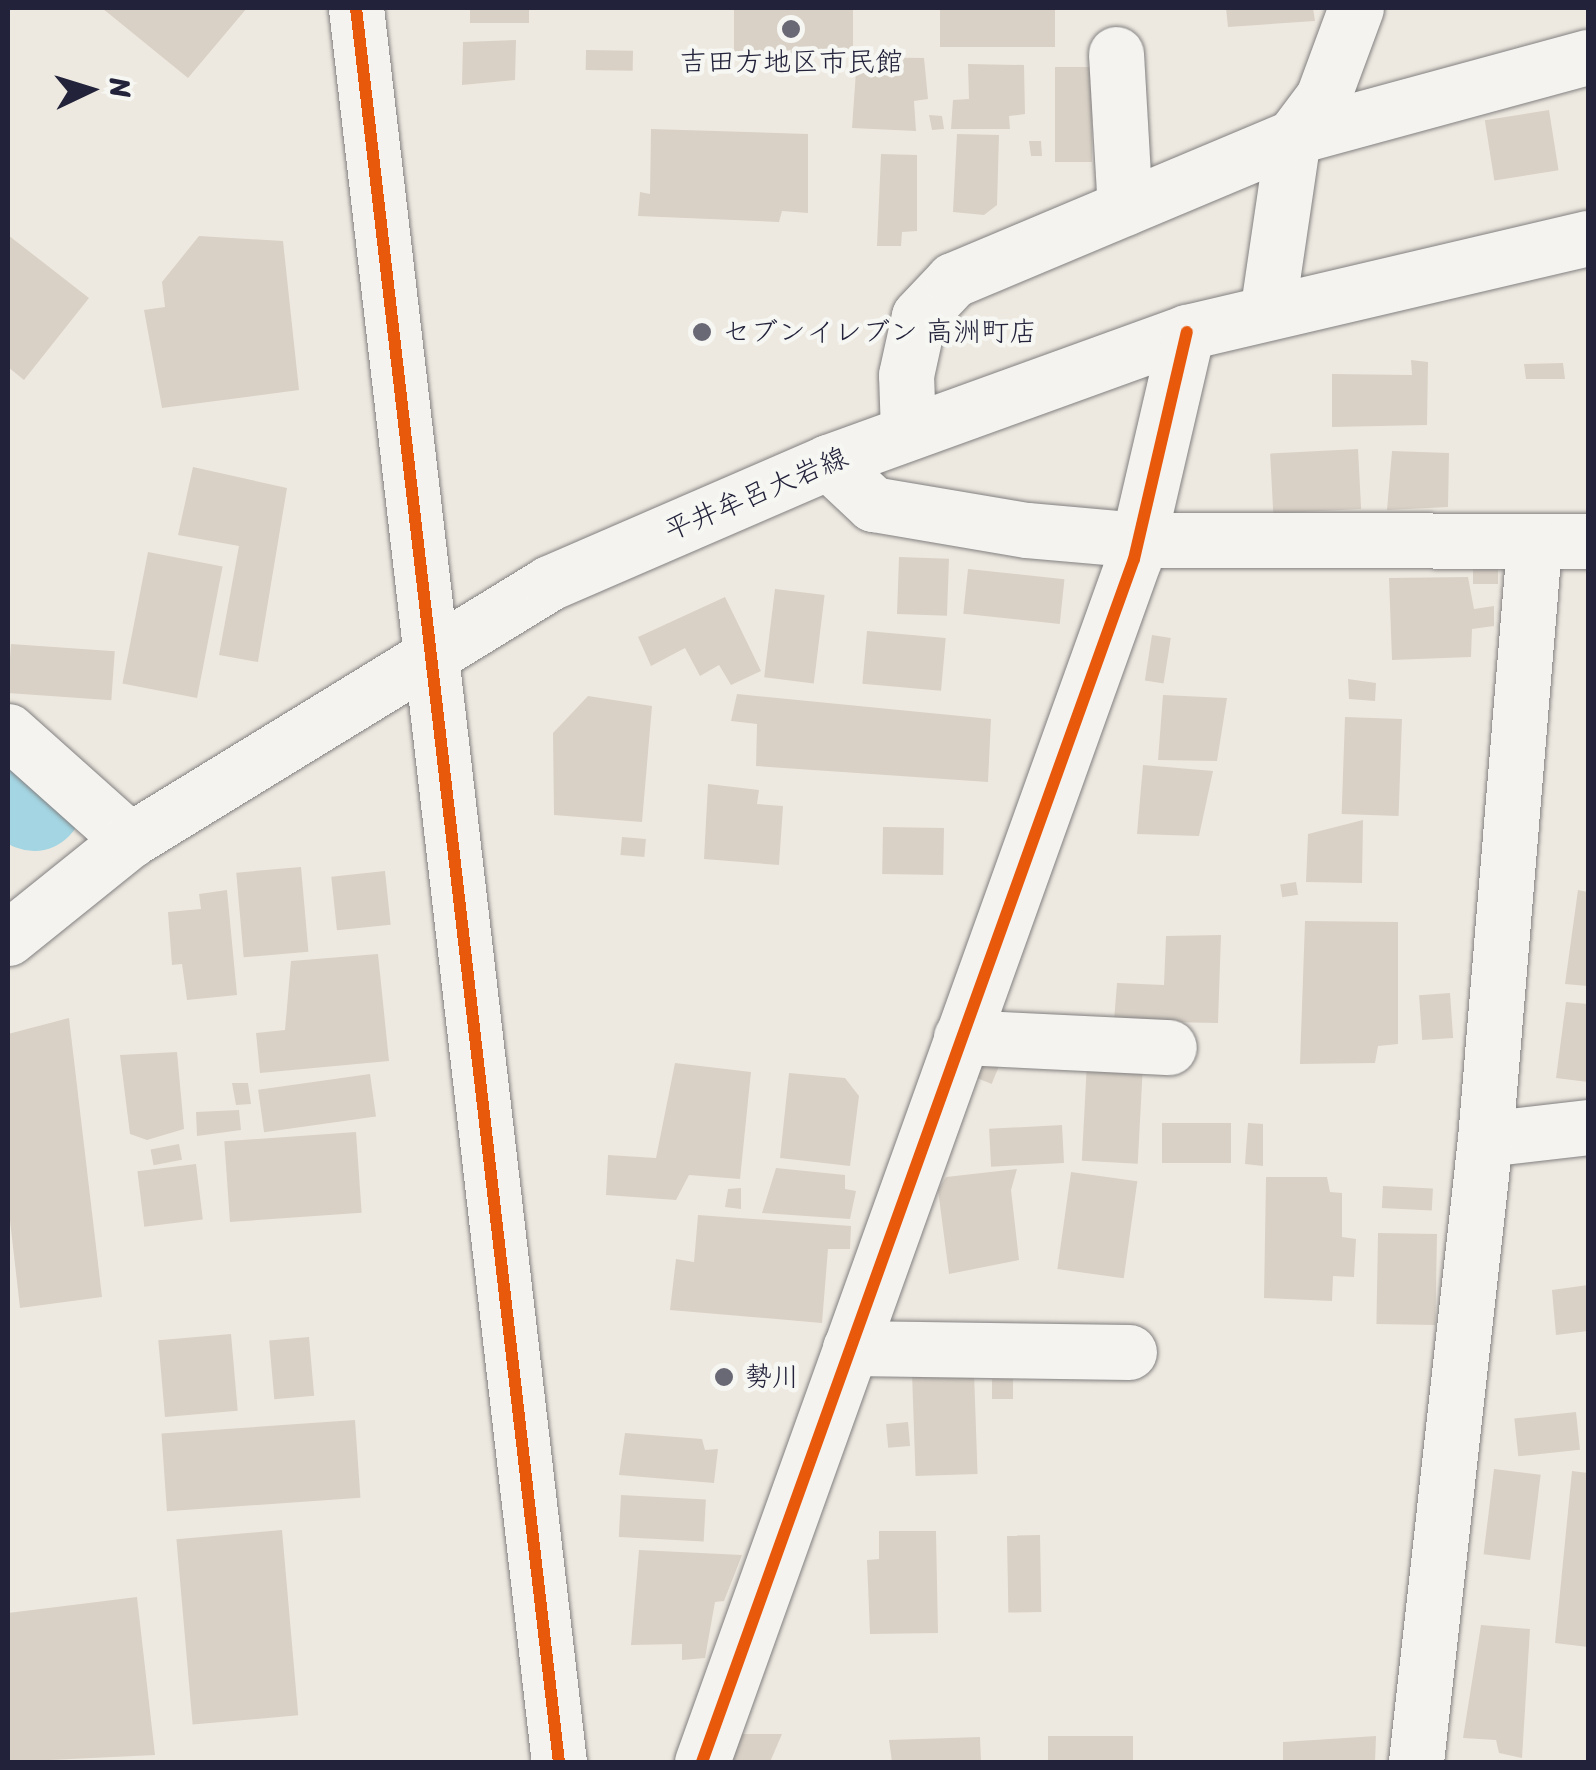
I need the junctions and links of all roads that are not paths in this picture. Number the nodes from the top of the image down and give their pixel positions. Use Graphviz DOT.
graph roads {
  1 [pos="356,8"];
  2 [pos="1356,8"];
  3 [pos="1116,54"];
  4 [pos="1588,57"];
  5 [pos="1293,137"];
  6 [pos="1124,208"];
  7 [pos="1588,238"];
  8 [pos="1268,307"];
  9 [pos="1187,332"];
  10 [pos="908,431"];
  11 [pos="828,462"];
  12 [pos="1139,540"];
  13 [pos="1588,541"];
  14 [pos="1534,546"];
  15 [pos="430,652"];
  16 [pos="8,731"];
  17 [pos="130,840"];
  18 [pos="8,938"];
  19 [pos="961,1036"];
  20 [pos="1168,1047"];
  21 [pos="1588,1127"];
  22 [pos="1486,1139"];
  23 [pos="850,1348"];
  24 [pos="1129,1352"];
  25 [pos="559,1762"];
  26 [pos="702,1762"];
  27 [pos="1416,1762"];
  1 -- 15 [label="street"];
  2 -- 5 [label="street"];
  3 -- 6 [label="street"];
  4 -- 5 [label="street"];
  5 -- 6 [label="street"];
  5 -- 8 [label="street"];
  6 -- 10 [label="street"];
  7 -- 8 [label="street, 平井牟呂大岩線"];
  8 -- 9 [label="street, 平井牟呂大岩線"];
  9 -- 10 [label="street, 平井牟呂大岩線"];
  9 -- 12 [label="street"];
  10 -- 11 [label="street, 平井牟呂大岩線"];
  11 -- 12 [label="street"];
  11 -- 15 [label="street, 平井牟呂大岩線"];
  12 -- 14 [label="street"];
  12 -- 19 [label="street"];
  13 -- 14 [label="street"];
  14 -- 22 [label="street"];
  15 -- 17 [label="street, 平井牟呂大岩線"];
  15 -- 25 [label="street"];
  16 -- 17 [label="street"];
  17 -- 18 [label="street, 平井牟呂大岩線"];
  19 -- 20 [label="street"];
  19 -- 23 [label="street"];
  21 -- 22 [label="street"];
  22 -- 27 [label="street"];
  23 -- 24 [label="street"];
  23 -- 26 [label="street"];
}
